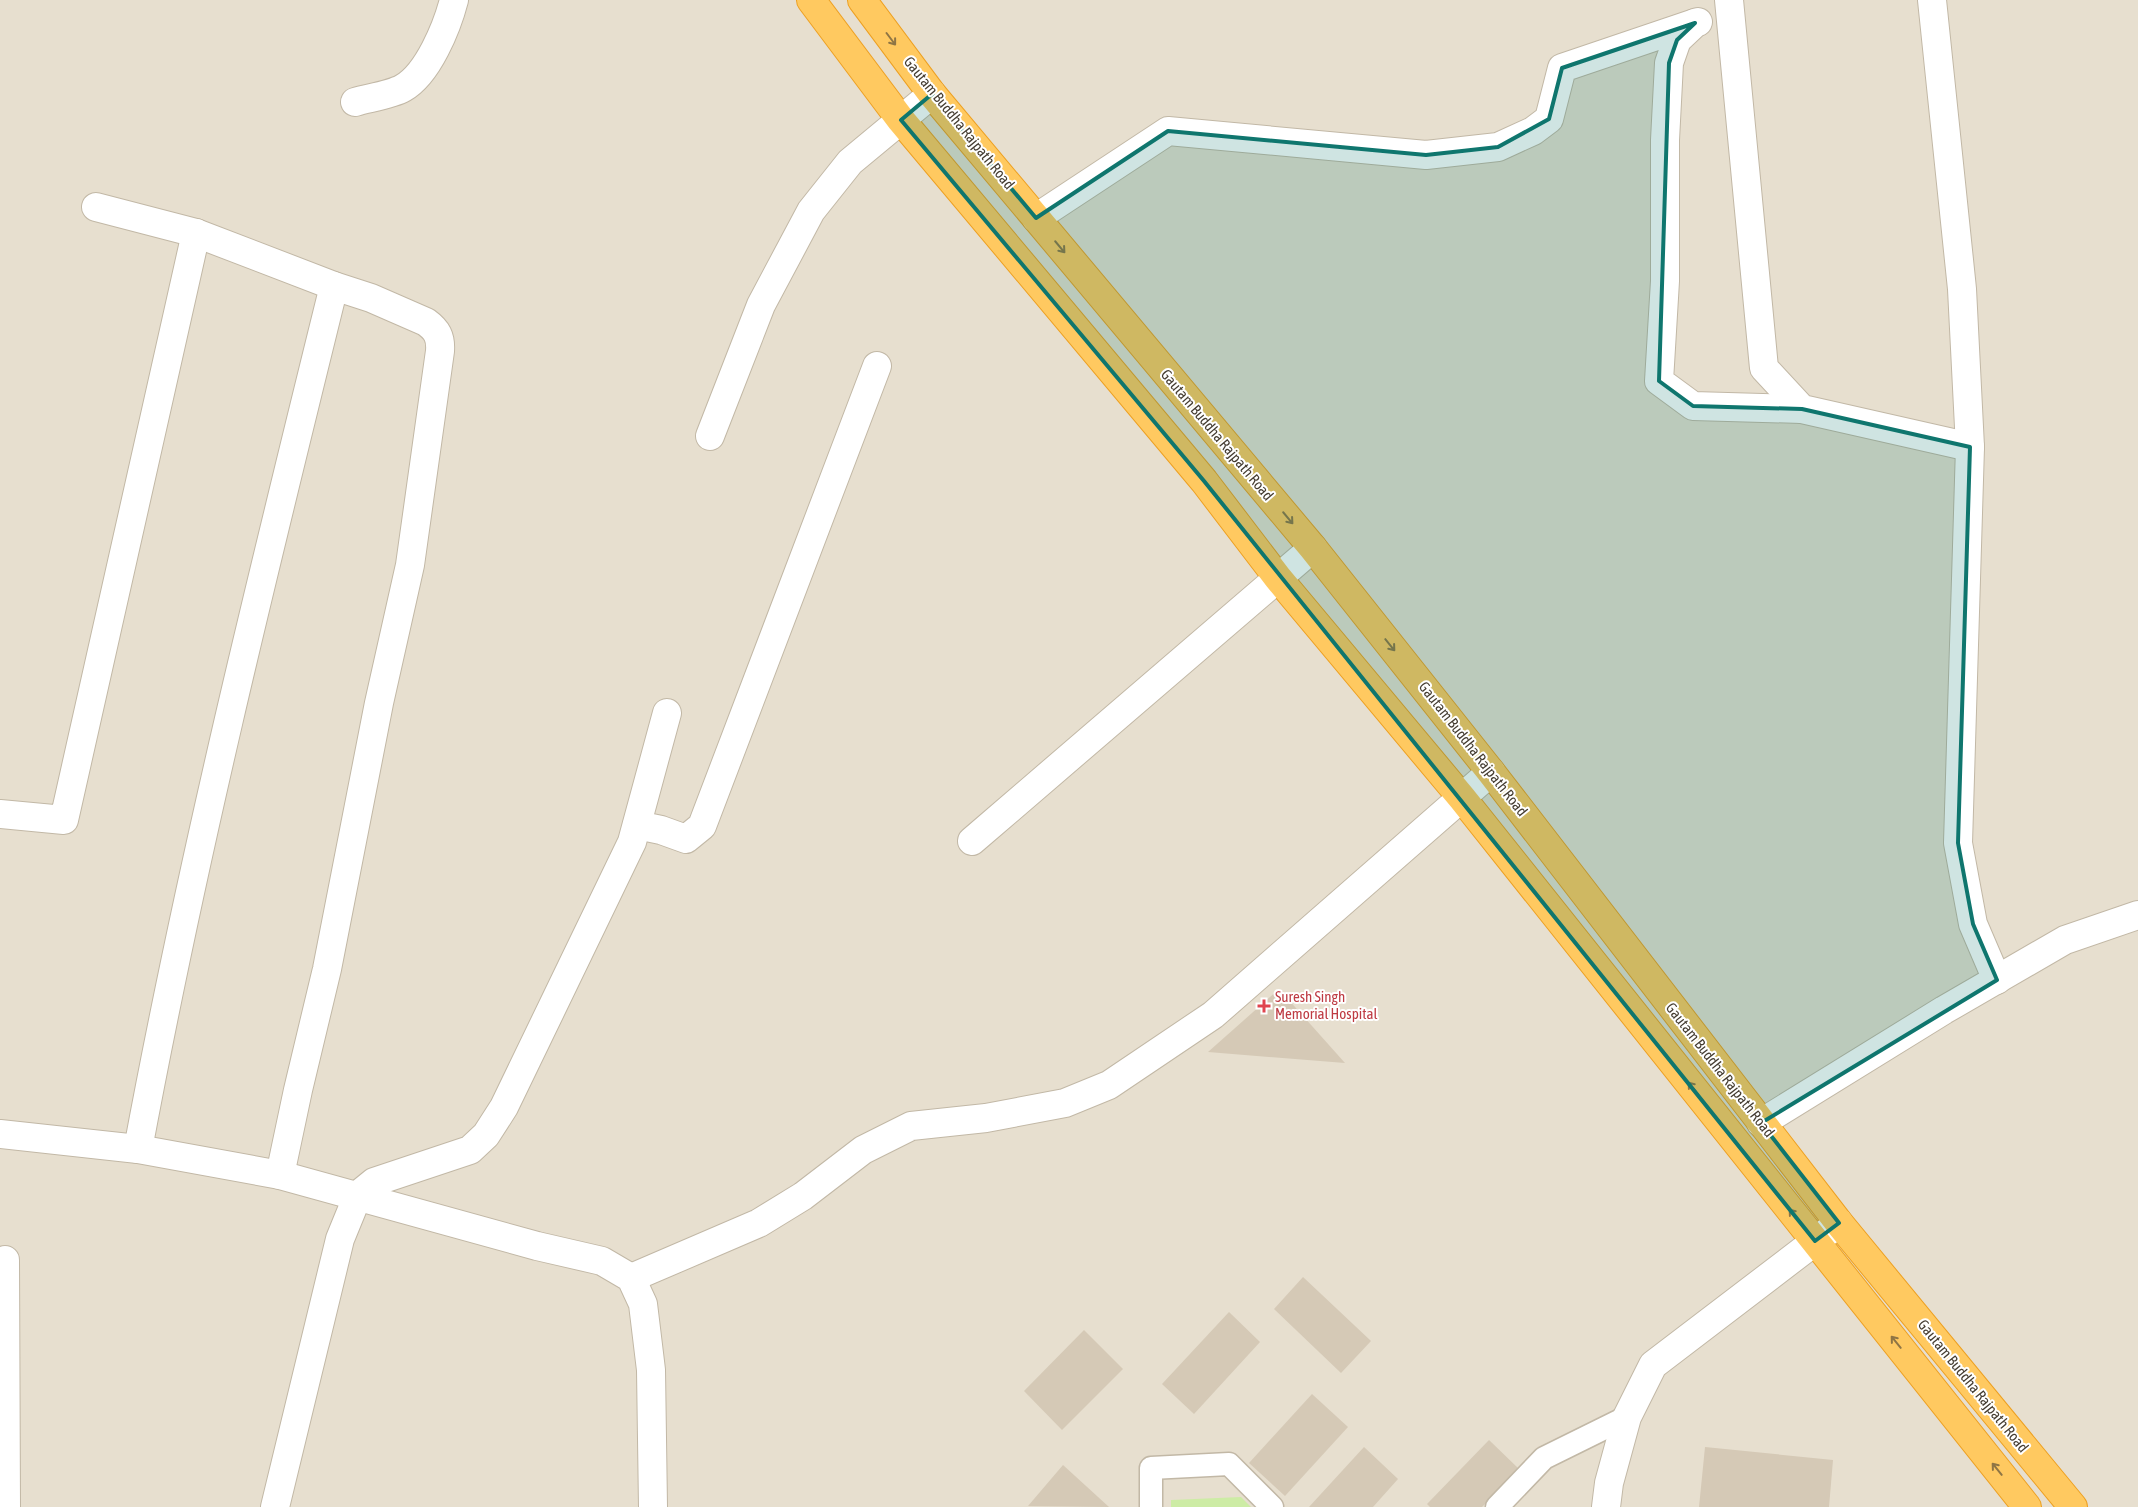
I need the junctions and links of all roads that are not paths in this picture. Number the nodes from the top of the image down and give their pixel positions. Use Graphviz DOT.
graph roads {
  1 [pos="454,0"];
  2 [pos="811,0"];
  3 [pos="862,0"];
  4 [pos="1932,0"];
  5 [pos="1730,7"];
  6 [pos="1694,22"];
  7 [pos="932,94"];
  8 [pos="355,102"];
  9 [pos="901,120"];
  10 [pos="96,207"];
  11 [pos="1036,218"];
  12 [pos="196,232"];
  13 [pos="334,286"];
  14 [pos="877,366"];
  15 [pos="1802,409"];
  16 [pos="710,436"];
  17 [pos="1970,447"];
  18 [pos="1313,548"];
  19 [pos="1278,578"];
  20 [pos="667,714"];
  21 [pos="1491,772"];
  22 [pos="1462,798"];
  23 [pos="0,814"];
  24 [pos="636,825"];
  25 [pos="972,841"];
  26 [pos="2138,915"];
  27 [pos="1997,980"];
  28 [pos="1761,1123"];
  29 [pos="0,1134"];
  30 [pos="138,1149"];
  31 [pos="280,1175"];
  32 [pos="358,1195"];
  33 [pos="1839,1223"];
  34 [pos="1815,1241"];
  35 [pos="5,1260"];
  36 [pos="631,1278"];
  37 [pos="1627,1417"];
  38 [pos="6,1507"];
  39 [pos="276,1507"];
  40 [pos="653,1507"];
  41 [pos="1151,1507"];
  42 [pos="1272,1507"];
  43 [pos="1497,1507"];
  44 [pos="1606,1507"];
  45 [pos="2027,1507"];
  46 [pos="2073,1507"];
  1 -- 8 [label="street"];
  2 -- 9 [label="highway"];
  3 -- 7 [label="highway, Gautam Buddha Rajpath Road, one-way"];
  4 -- 17 [label="street"];
  5 -- 6 [label="street"];
  5 -- 15 [label="street"];
  6 -- 11 [label="street"];
  6 -- 15 [label="street"];
  7 -- 9 [label="street"];
  7 -- 11 [label="highway, Gautam Buddha Rajpath Road"];
  9 -- 16 [label="street"];
  9 -- 19 [label="highway"];
  10 -- 12 [label="street"];
  11 -- 18 [label="highway, Gautam Buddha Rajpath Road, one-way"];
  12 -- 13 [label="street"];
  12 -- 23 [label="street"];
  13 -- 30 [label="street"];
  13 -- 31 [label="street"];
  14 -- 24 [label="street"];
  15 -- 17 [label="street"];
  17 -- 27 [label="street"];
  18 -- 19 [label="street"];
  18 -- 21 [label="highway, Gautam Buddha Rajpath Road, one-way"];
  19 -- 22 [label="highway"];
  19 -- 25 [label="street"];
  20 -- 24 [label="street"];
  21 -- 22 [label="street"];
  21 -- 28 [label="highway, Gautam Buddha Rajpath Road"];
  34 -- 22 [label="highway, one-way"];
  22 -- 36 [label="street"];
  24 -- 32 [label="street"];
  26 -- 27 [label="street"];
  27 -- 28 [label="street"];
  28 -- 33 [label="highway, Gautam Buddha Rajpath Road"];
  29 -- 30 [label="street"];
  30 -- 31 [label="street"];
  31 -- 32 [label="street"];
  32 -- 36 [label="street"];
  32 -- 39 [label="street"];
  33 -- 34 [label="street"];
  33 -- 46 [label="highway, Gautam Buddha Rajpath Road"];
  34 -- 37 [label="street"];
  45 -- 34 [label="highway, one-way"];
  35 -- 38 [label="street"];
  36 -- 40 [label="street"];
  37 -- 43 [label="lane"];
  37 -- 44 [label="street"];
  41 -- 42 [label="lane"];
}
